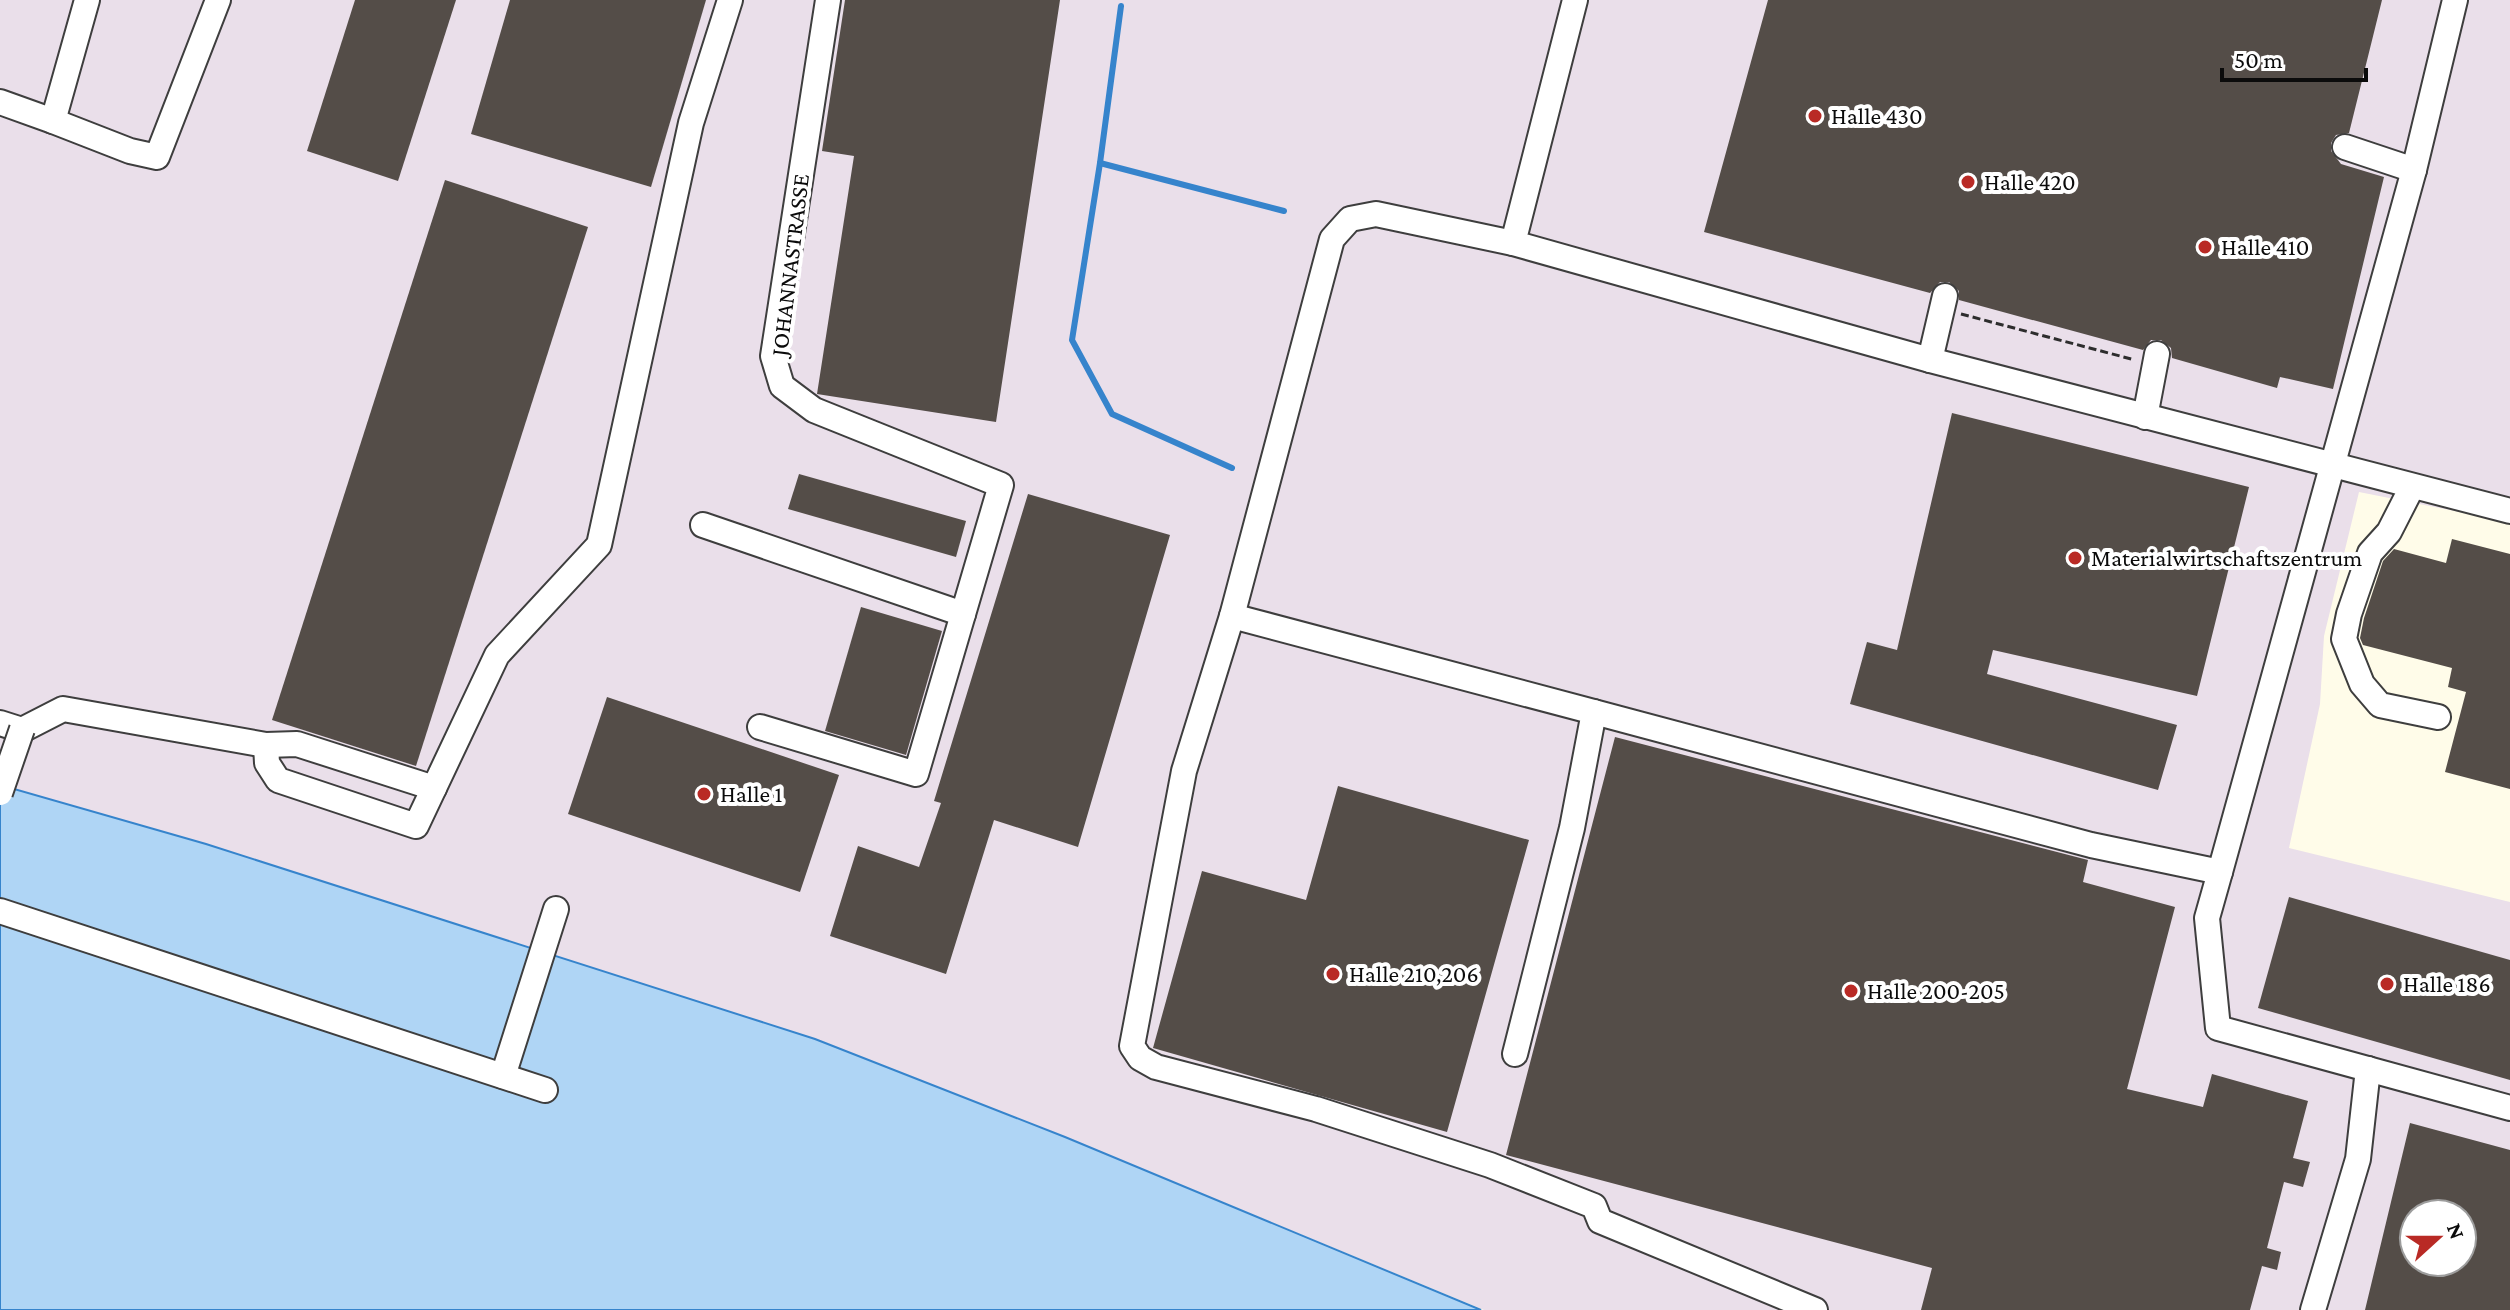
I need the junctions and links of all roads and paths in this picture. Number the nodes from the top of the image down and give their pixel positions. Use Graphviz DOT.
graph roads {
  1 [pos="87,0"];
  2 [pos="218,0"];
  3 [pos="730,0"];
  4 [pos="828,0"];
  5 [pos="1575,0"];
  6 [pos="2455,0"];
  7 [pos="0,102"];
  8 [pos="53,121"];
  9 [pos="2345,147"];
  10 [pos="2414,170"];
  11 [pos="1513,243"];
  12 [pos="1943,303"];
  13 [pos="1930,360"];
  14 [pos="2156,360"];
  15 [pos="2145,417"];
  16 [pos="2332,464"];
  17 [pos="2412,487"];
  18 [pos="2510,511"];
  19 [pos="703,525"];
  20 [pos="963,614"];
  21 [pos="1232,616"];
  22 [pos="1594,712"];
  23 [pos="2438,717"];
  24 [pos="15,727"];
  25 [pos="760,727"];
  26 [pos="266,745"];
  27 [pos="434,788"];
  28 [pos="0,793"];
  29 [pos="2220,872"];
  30 [pos="556,909"];
  31 [pos="0,911"];
  32 [pos="1515,1054"];
  33 [pos="2368,1069"];
  34 [pos="503,1076"];
  35 [pos="545,1090"];
  36 [pos="2510,1108"];
  37 [pos="1815,1310"];
  38 [pos="2313,1310"];
  1 -- 8 [label="street"];
  2 -- 8 [label="street"];
  3 -- 27 [label="street"];
  4 -- 20 [label="street, JOHANNASTRASSE"];
  5 -- 11 [label="street"];
  6 -- 10 [label="street"];
  7 -- 8 [label="street"];
  9 -- 10 [label="street"];
  10 -- 16 [label="street"];
  11 -- 13 [label="street"];
  11 -- 21 [label="street"];
  12 -- 13 [label="street"];
  12 -- 14 [label="path"];
  13 -- 15 [label="street"];
  14 -- 15 [label="street"];
  15 -- 16 [label="street"];
  16 -- 17 [label="street"];
  16 -- 29 [label="street"];
  17 -- 18 [label="street"];
  17 -- 23 [label="street"];
  19 -- 20 [label="street"];
  20 -- 25 [label="street"];
  21 -- 22 [label="street"];
  21 -- 37 [label="street"];
  22 -- 29 [label="street"];
  22 -- 32 [label="street"];
  24 -- 26 [label="street"];
  24 -- 28 [label="street, bridge"];
  26 -- 27 [label="street"];
  26 -- 27 [label="street"];
  29 -- 33 [label="street"];
  30 -- 34 [label="street"];
  31 -- 34 [label="street"];
  33 -- 36 [label="street"];
  33 -- 38 [label="street"];
  34 -- 35 [label="street"];
}
